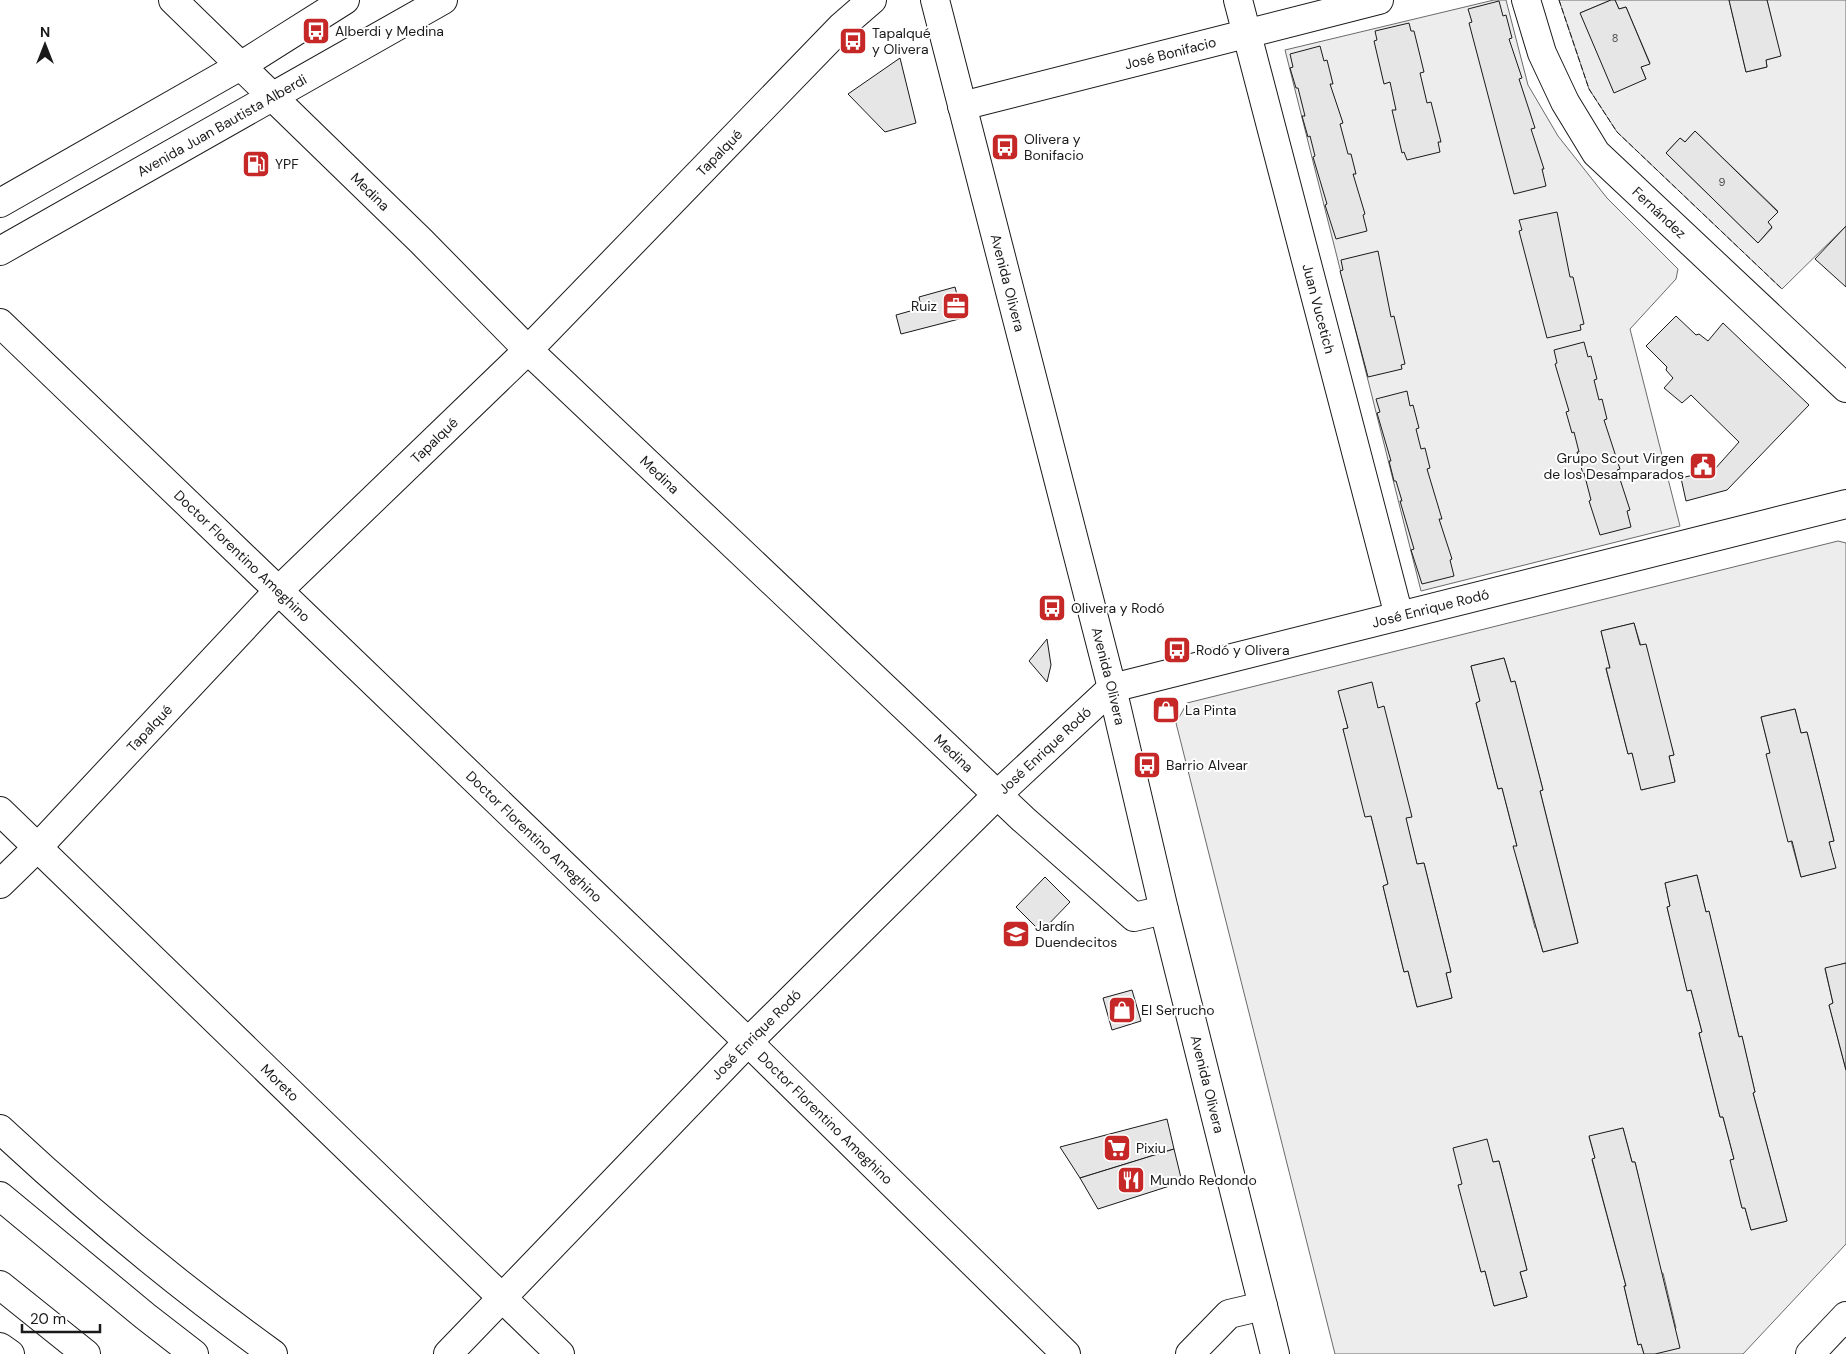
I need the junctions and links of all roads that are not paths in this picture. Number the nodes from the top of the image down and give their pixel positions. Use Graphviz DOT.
graph roads {
  1 [pos="174,0"];
  2 [pos="345,0"];
  3 [pos="443,0"];
  4 [pos="872,0"];
  5 [pos="935,0"];
  6 [pos="1238,0"];
  7 [pos="1379,0"];
  8 [pos="1526,0"];
  9 [pos="1246,34"];
  10 [pos="242,65"];
  11 [pos="275,97"];
  12 [pos="962,106"];
  13 [pos="0,203"];
  14 [pos="0,251"];
  15 [pos="0,323"];
  16 [pos="528,350"];
  17 [pos="1846,388"];
  18 [pos="1846,504"];
  19 [pos="278,591"];
  20 [pos="1399,616"];
  21 [pos="1112,688"];
  22 [pos="998,794"];
  23 [pos="0,811"];
  24 [pos="38,847"];
  25 [pos="0,884"];
  26 [pos="1164,910"];
  27 [pos="748,1042"];
  28 [pos="0,1130"];
  29 [pos="0,1196"];
  30 [pos="0,1285"];
  31 [pos="502,1298"];
  32 [pos="1263,1306"];
  33 [pos="1846,1316"];
  34 [pos="0,1347"];
  35 [pos="10,1354"];
  36 [pos="86,1354"];
  37 [pos="194,1354"];
  38 [pos="273,1354"];
  39 [pos="448,1354"];
  40 [pos="560,1354"];
  41 [pos="1066,1354"];
  42 [pos="1190,1354"];
  43 [pos="1275,1354"];
  44 [pos="1810,1354"];
  1 -- 10 [label="main road, Medina"];
  2 -- 10 [label="main road"];
  3 -- 11 [label="main road, Avenida Juan Bautista Alberdi"];
  4 -- 16 [label="main road, Tapalqué"];
  5 -- 12 [label="main road, Avenida Olivera"];
  6 -- 9 [label="main road, Juan Vucetich"];
  7 -- 9 [label="main road, José Bonifacio"];
  8 -- 17 [label="main road, Fernández"];
  9 -- 12 [label="main road, José Bonifacio"];
  9 -- 20 [label="main road, Juan Vucetich"];
  10 -- 11 [label="main road, Medina"];
  10 -- 13 [label="main road"];
  11 -- 14 [label="main road, Avenida Juan Bautista Alberdi"];
  11 -- 16 [label="main road, Medina"];
  12 -- 21 [label="main road, Avenida Olivera"];
  15 -- 19 [label="main road, Doctor Florentino Ameghino"];
  16 -- 19 [label="main road, Tapalqué"];
  16 -- 22 [label="main road, Medina"];
  18 -- 20 [label="main road, José Enrique Rodó"];
  19 -- 24 [label="main road, Tapalqué"];
  19 -- 27 [label="main road, Doctor Florentino Ameghino"];
  20 -- 21 [label="main road, José Enrique Rodó"];
  21 -- 22 [label="main road, José Enrique Rodó"];
  21 -- 26 [label="main road, Avenida Olivera"];
  22 -- 26 [label="main road, Medina"];
  22 -- 27 [label="main road, José Enrique Rodó"];
  23 -- 24 [label="main road, Moreto"];
  24 -- 25 [label="main road, Tapalqué"];
  24 -- 31 [label="main road, Moreto"];
  26 -- 32 [label="main road, Avenida Olivera"];
  27 -- 31 [label="main road, José Enrique Rodó"];
  27 -- 41 [label="main road, Doctor Florentino Ameghino"];
  28 -- 38 [label="main road"];
  29 -- 37 [label="main road"];
  30 -- 36 [label="main road"];
  31 -- 39 [label="main road, José Enrique Rodó"];
  31 -- 40 [label="main road, Moreto"];
  32 -- 42 [label="main road"];
  32 -- 43 [label="main road, Avenida Olivera"];
  33 -- 44 [label="main road"];
  34 -- 35 [label="main road"];
}
